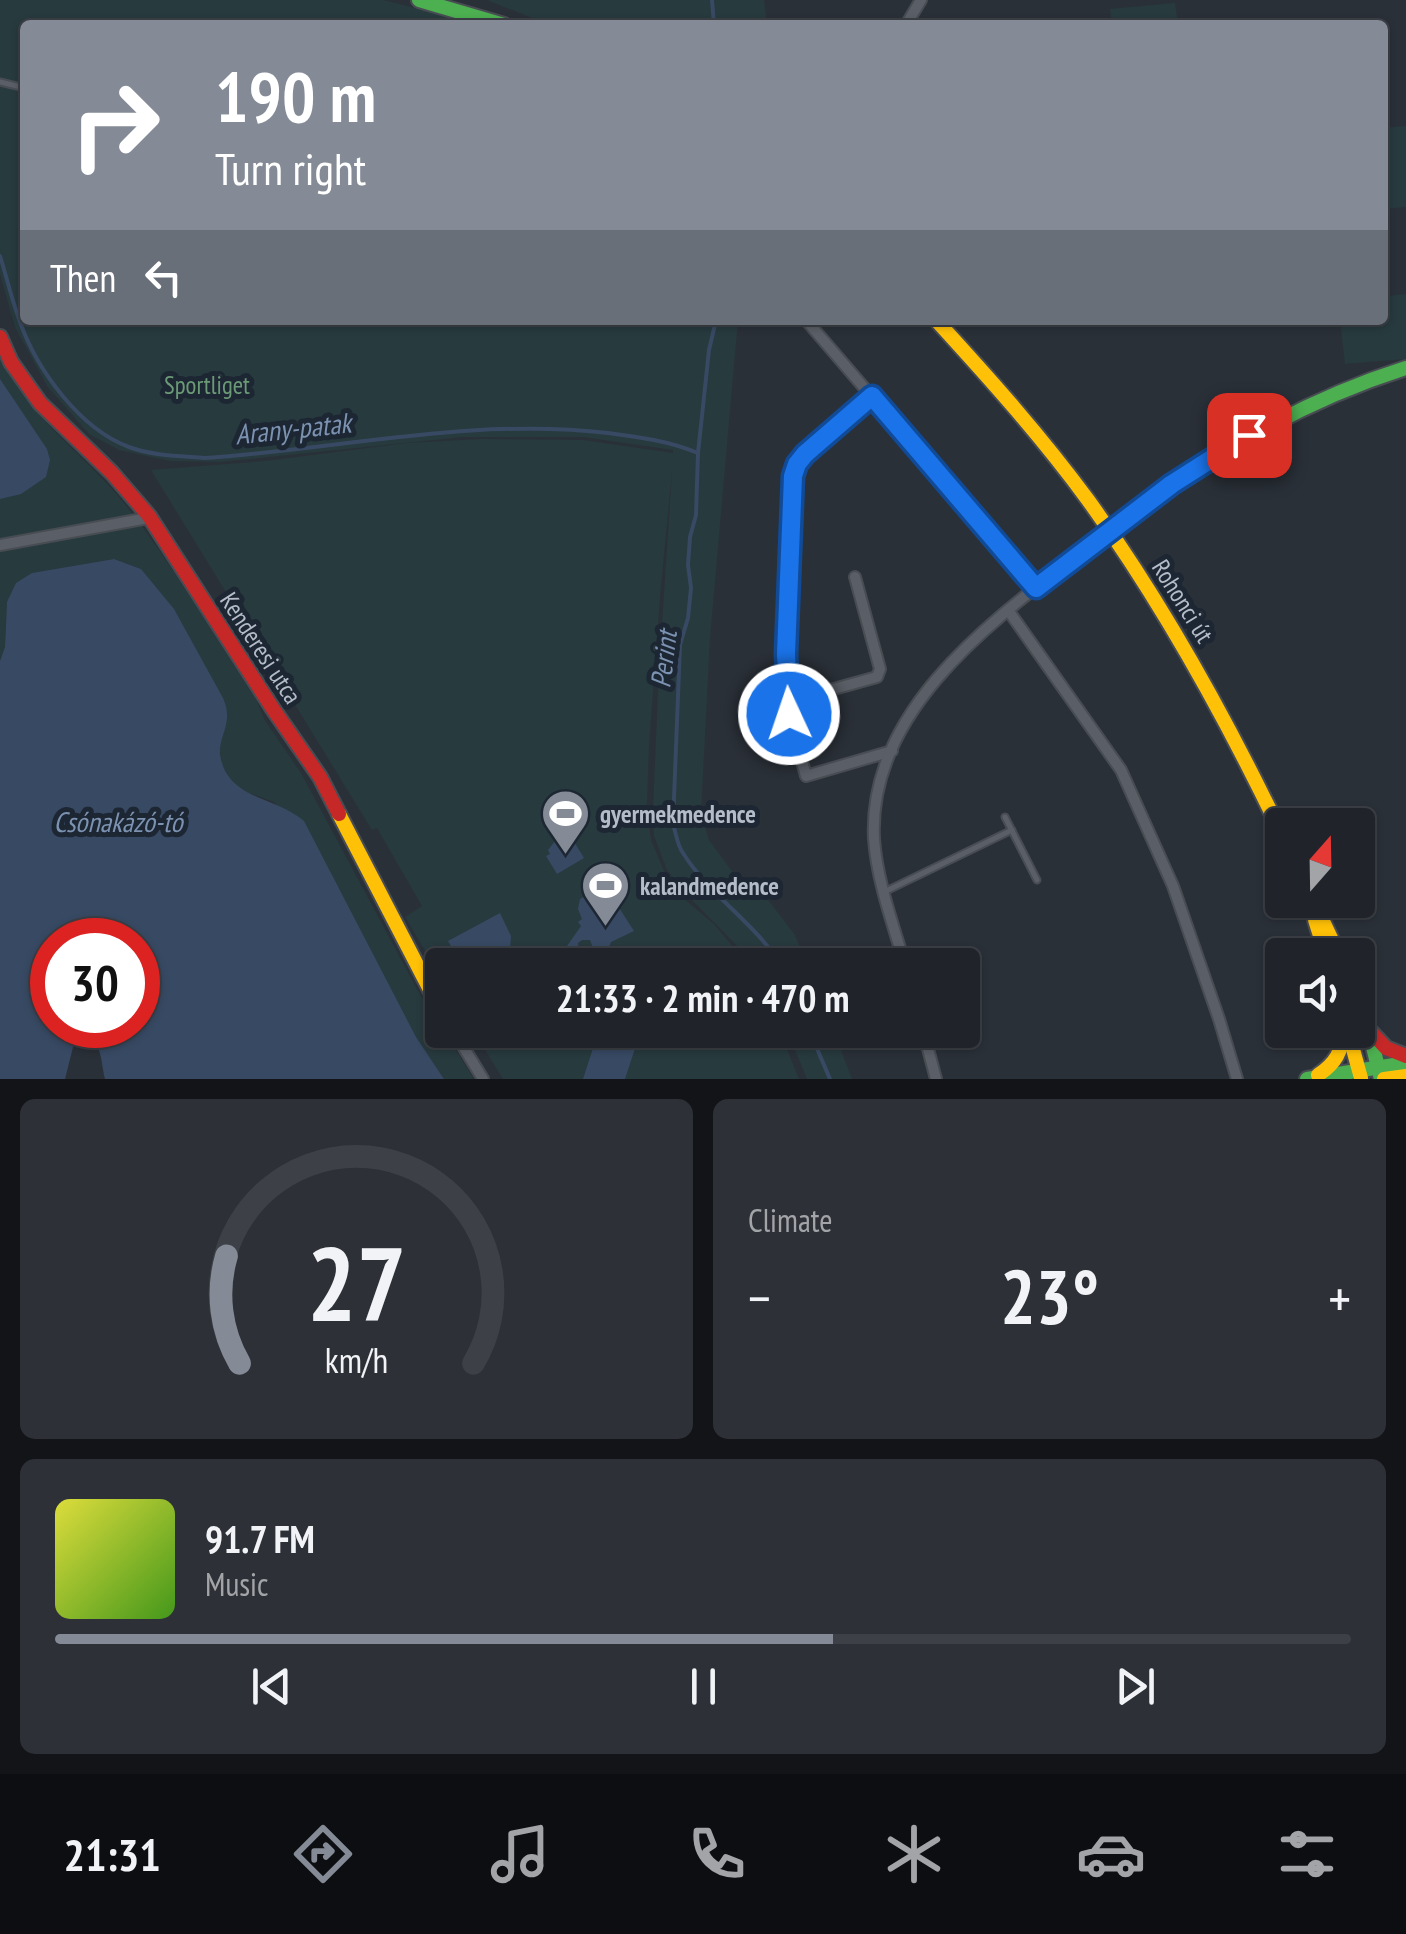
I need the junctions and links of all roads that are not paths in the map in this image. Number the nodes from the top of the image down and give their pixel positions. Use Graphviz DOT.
graph roads {
  1 [pos="419,0"];
  2 [pos="487,20"];
  3 [pos="810,325"];
  4 [pos="940,325"];
  5 [pos="0,336"];
  6 [pos="1406,368"];
  7 [pos="872,396"];
  8 [pos="148,518"];
  9 [pos="1110,530"];
  10 [pos="0,545"];
  11 [pos="855,578"];
  12 [pos="1036,588"];
  13 [pos="1008,610"];
  14 [pos="788,706"];
  15 [pos="892,751"];
  16 [pos="1270,808"];
  17 [pos="1005,817"];
  18 [pos="1012,830"];
  19 [pos="1037,880"];
  20 [pos="884,892"];
  21 [pos="900,948"];
  22 [pos="425,983"];
  23 [pos="1375,1038"];
  24 [pos="464,1048"];
  25 [pos="927,1048"];
  26 [pos="1342,1048"];
  27 [pos="1352,1048"];
  28 [pos="1374,1048"];
  29 [pos="1406,1059"];
  30 [pos="1360,1075"];
  31 [pos="1381,1075"];
  32 [pos="1406,1076"];
  33 [pos="1310,1078"];
  34 [pos="483,1079"];
  35 [pos="936,1079"];
  36 [pos="1237,1079"];
  1 -- 2 [label="street"];
  3 -- 7 [label="street"];
  4 -- 9 [label="street, Rohonci út"];
  5 -- 8 [label="street, Kenderesi utca"];
  6 -- 9 [label="street"];
  7 -- 12 [label="street"];
  7 -- 14 [label="street"];
  8 -- 10 [label="street"];
  8 -- 22 [label="street, Kenderesi utca"];
  9 -- 12 [label="street"];
  9 -- 16 [label="street, Rohonci út"];
  11 -- 14 [label="street"];
  12 -- 13 [label="street"];
  13 -- 15 [label="street"];
  13 -- 36 [label="street"];
  14 -- 15 [label="street"];
  15 -- 20 [label="street"];
  17 -- 18 [label="lane"];
  18 -- 19 [label="lane"];
  18 -- 20 [label="lane"];
  20 -- 21 [label="street"];
  23 -- 29 [label="street"];
  24 -- 34 [label="street"];
  25 -- 35 [label="street"];
  26 -- 33 [label="street"];
  27 -- 30 [label="street"];
  28 -- 31 [label="street"];
  29 -- 31 [label="street"];
  30 -- 31 [label="street"];
  30 -- 33 [label="street"];
  31 -- 32 [label="street"];
}
